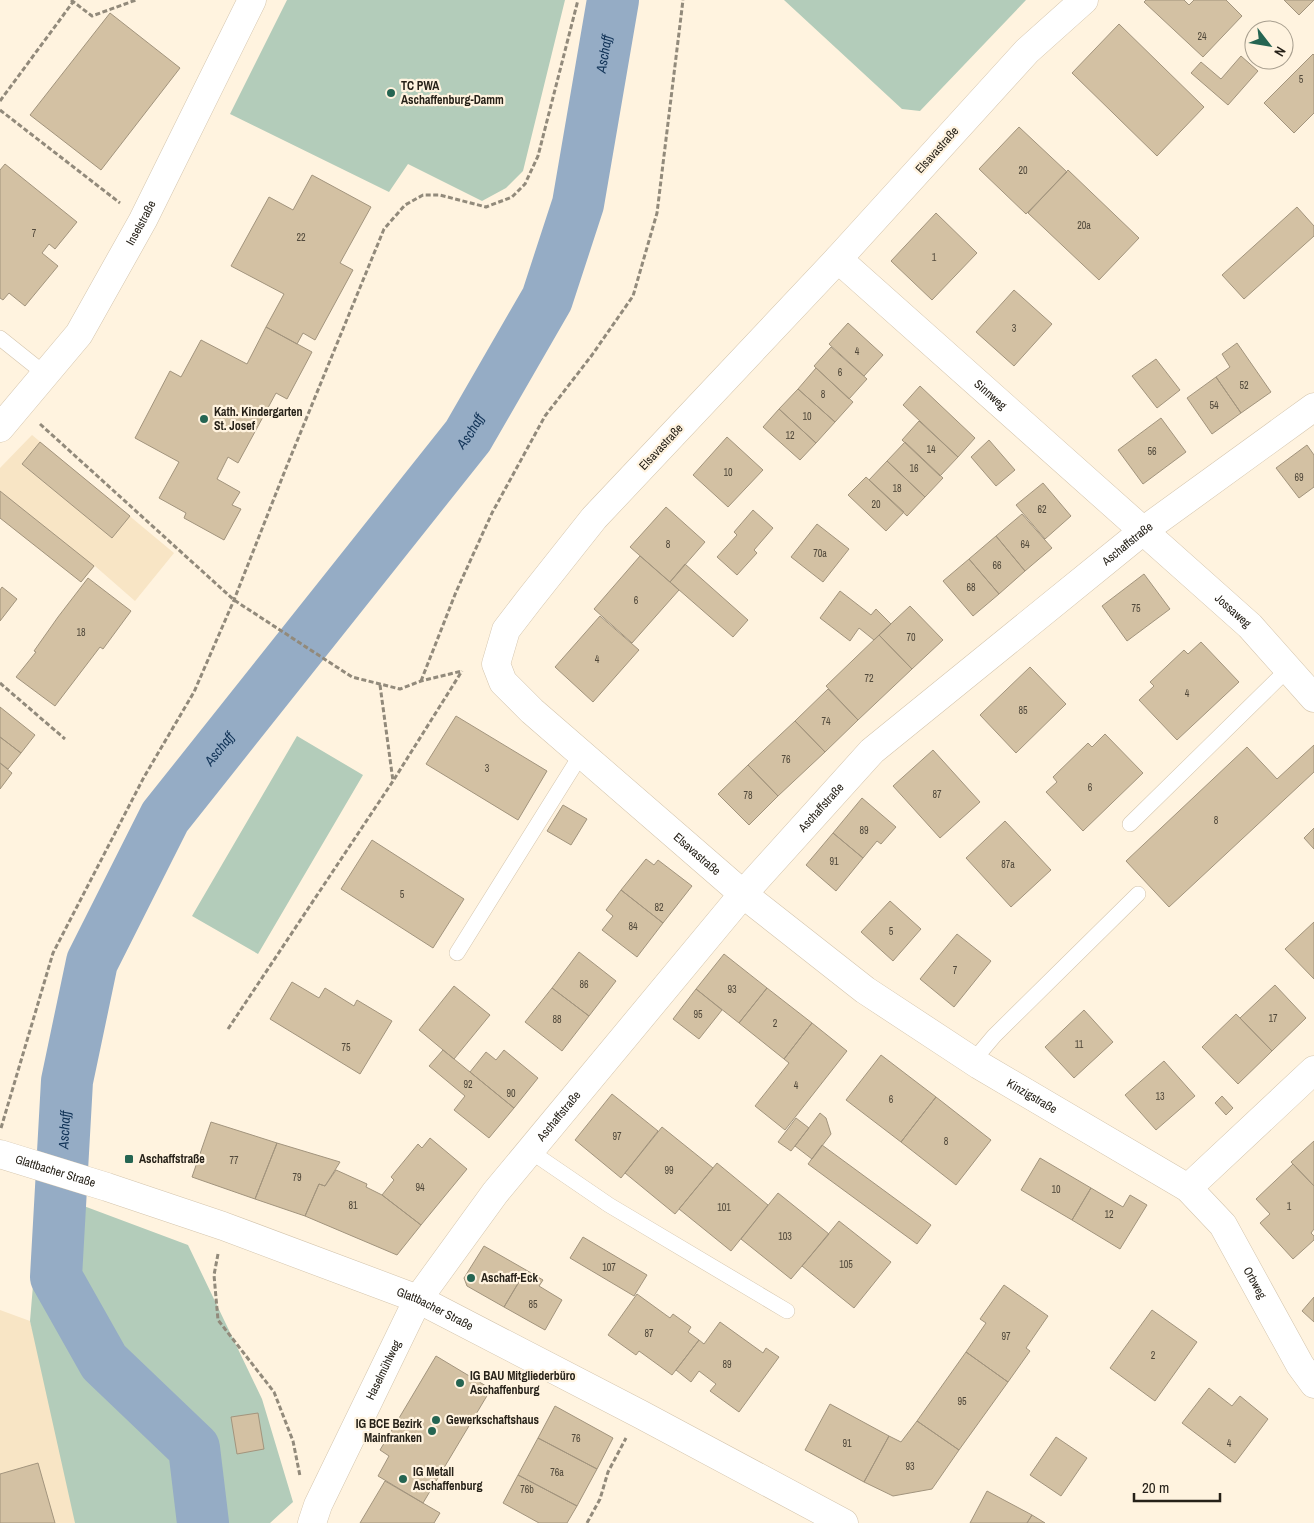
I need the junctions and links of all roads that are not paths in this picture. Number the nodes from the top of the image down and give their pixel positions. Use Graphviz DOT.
graph roads {
  1 [pos="252,0"];
  2 [pos="1084,0"];
  3 [pos="838,259"];
  4 [pos="0,338"];
  5 [pos="45,374"];
  6 [pos="1314,407"];
  7 [pos="0,428"];
  8 [pos="1143,531"];
  9 [pos="1288,669"];
  10 [pos="1314,698"];
  11 [pos="582,753"];
  12 [pos="1130,824"];
  13 [pos="743,894"];
  14 [pos="1138,894"];
  15 [pos="457,953"];
  16 [pos="974,1061"];
  17 [pos="1314,1070"];
  18 [pos="530,1152"];
  19 [pos="0,1154"];
  20 [pos="1188,1188"];
  21 [pos="418,1299"];
  22 [pos="787,1311"];
  23 [pos="1314,1384"];
  24 [pos="315,1514"];
  25 [pos="844,1523"];
  1 -- 5 [label="street, Inselstraße"];
  2 -- 3 [label="street, Elsavastraße"];
  3 -- 8 [label="street, Sinnweg"];
  3 -- 11 [label="street, Elsavastraße"];
  4 -- 5 [label="lane"];
  5 -- 7 [label="street, Inselstraße"];
  6 -- 8 [label="street, Aschaffstraße"];
  8 -- 9 [label="street, Jossaweg"];
  8 -- 13 [label="street, Aschaffstraße"];
  9 -- 10 [label="street, Jossaweg"];
  9 -- 12 [label="lane"];
  11 -- 13 [label="street, Elsavastraße"];
  11 -- 15 [label="lane"];
  13 -- 16 [label="street, Kinzigstraße"];
  13 -- 18 [label="street, Aschaffstraße"];
  14 -- 16 [label="lane"];
  16 -- 20 [label="street, Kinzigstraße"];
  17 -- 20 [label="street"];
  18 -- 21 [label="street, Aschaffstraße"];
  18 -- 22 [label="lane"];
  19 -- 21 [label="street, Glattbacher Straße"];
  20 -- 23 [label="street, Orbweg"];
  21 -- 24 [label="street, Haselmühlweg"];
  21 -- 25 [label="street, Glattbacher Straße"];
}
